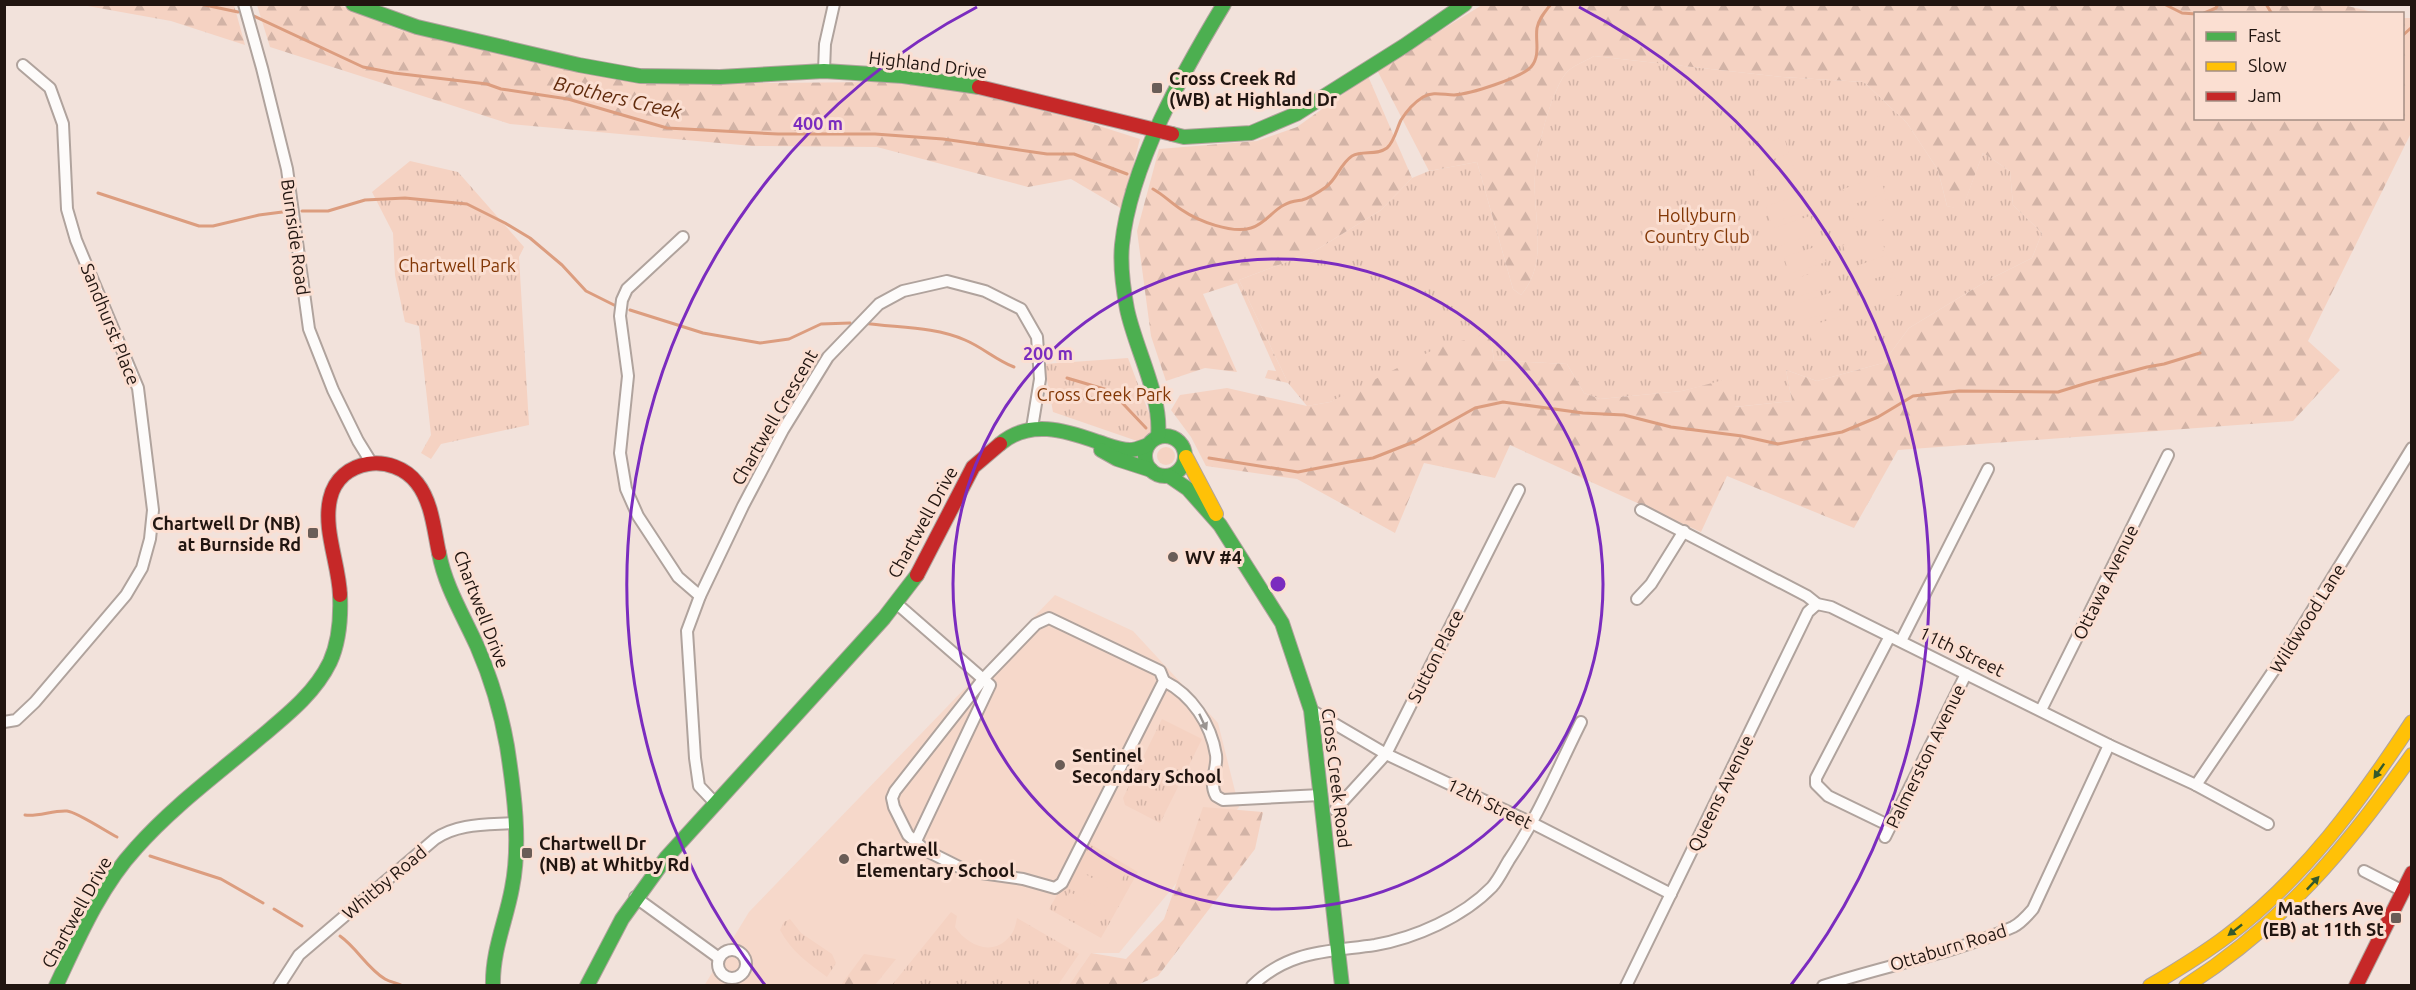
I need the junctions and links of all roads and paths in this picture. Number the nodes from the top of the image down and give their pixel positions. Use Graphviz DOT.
graph roads {
  1 [pos="244,4"];
  2 [pos="353,4"];
  3 [pos="834,4"];
  4 [pos="1224,4"];
  5 [pos="1465,4"];
  6 [pos="23,65"];
  7 [pos="824,71"];
  8 [pos="1155,130"];
  9 [pos="683,237"];
  10 [pos="1158,410"];
  11 [pos="1032,428"];
  12 [pos="1084,438"];
  13 [pos="1178,439"];
  14 [pos="1153,440"];
  15 [pos="2412,448"];
  16 [pos="2168,455"];
  17 [pos="1186,457"];
  18 [pos="371,462"];
  19 [pos="1150,470"];
  20 [pos="1988,470"];
  21 [pos="1169,476"];
  22 [pos="1519,490"];
  23 [pos="1641,510"];
  24 [pos="1220,525"];
  25 [pos="1684,531"];
  26 [pos="699,596"];
  27 [pos="1637,599"];
  28 [pos="896,603"];
  29 [pos="1817,604"];
  30 [pos="1890,636"];
  31 [pos="1901,641"];
  32 [pos="1966,674"];
  33 [pos="984,678"];
  34 [pos="1164,681"];
  35 [pos="1311,710"];
  36 [pos="2042,710"];
  37 [pos="4,722"];
  38 [pos="1581,722"];
  39 [pos="2412,722"];
  40 [pos="2109,745"];
  41 [pos="1386,754"];
  42 [pos="2412,755"];
  43 [pos="2196,785"];
  44 [pos="1321,795"];
  45 [pos="716,804"];
  46 [pos="1335,810"];
  47 [pos="515,823"];
  48 [pos="1532,823"];
  49 [pos="2268,824"];
  50 [pos="1890,826"];
  51 [pos="1885,837"];
  52 [pos="915,843"];
  53 [pos="2364,871"];
  54 [pos="2412,873"];
  55 [pos="2407,893"];
  56 [pos="1671,894"];
  57 [pos="635,897"];
  58 [pos="1340,949"];
  59 [pos="719,958"];
  60 [pos="723,975"];
  61 [pos="56,986"];
  62 [pos="279,986"];
  63 [pos="493,986"];
  64 [pos="586,986"];
  65 [pos="718,986"];
  66 [pos="1252,986"];
  67 [pos="1342,986"];
  68 [pos="1626,986"];
  69 [pos="1822,986"];
  70 [pos="2150,986"];
  71 [pos="2186,986"];
  72 [pos="2356,986"];
  1 -- 18 [label="street, Burnside Road"];
  2 -- 7 [label="main road, Highland Drive"];
  3 -- 7 [label="street"];
  4 -- 8 [label="main road"];
  5 -- 8 [label="main road, Highland Drive"];
  6 -- 37 [label="street, Sandhurst Place"];
  7 -- 8 [label="main road, Highland Drive"];
  8 -- 10 [label="main road"];
  9 -- 26 [label="street"];
  10 -- 13 [label="main road"];
  10 -- 14 [label="main road"];
  11 -- 12 [label="main road"];
  11 -- 26 [label="street, Chartwell Crescent"];
  11 -- 28 [label="main road, Chartwell Drive"];
  12 -- 14 [label="main road"];
  12 -- 19 [label="main road"];
  13 -- 14 [label="main road"];
  13 -- 17 [label="main road"];
  14 -- 19 [label="main road"];
  15 -- 43 [label="street, Wildwood Lane"];
  16 -- 36 [label="street, Ottawa Avenue"];
  17 -- 21 [label="main road"];
  17 -- 24 [label="main road, Cross Creek Road"];
  18 -- 47 [label="main road, Chartwell Drive"];
  18 -- 61 [label="main road, Chartwell Drive"];
  19 -- 21 [label="main road"];
  20 -- 31 [label="street"];
  21 -- 24 [label="main road, Cross Creek Road"];
  22 -- 41 [label="street, Sutton Place"];
  23 -- 25 [label="street, 11th Street"];
  24 -- 35 [label="main road, Cross Creek Road"];
  25 -- 27 [label="street"];
  25 -- 29 [label="street, 11th Street"];
  26 -- 45 [label="street, Chartwell Crescent"];
  28 -- 33 [label="street"];
  28 -- 45 [label="main road, Chartwell Drive"];
  29 -- 30 [label="street, 11th Street"];
  29 -- 56 [label="street, Queens Avenue"];
  30 -- 31 [label="street, 11th Street"];
  30 -- 50 [label="street"];
  31 -- 32 [label="street, 11th Street"];
  32 -- 36 [label="street, 11th Street"];
  32 -- 50 [label="street, Palmerston Avenue"];
  33 -- 34 [label="street"];
  33 -- 52 [label="street"];
  33 -- 52 [label="street"];
  34 -- 44 [label="street, one-way"];
  34 -- 52 [label="street"];
  35 -- 41 [label="street, 12th Street"];
  35 -- 44 [label="main road, Cross Creek Road"];
  36 -- 40 [label="street, 11th Street"];
  38 -- 48 [label="street"];
  39 -- 70 [label="main road, one-way"];
  40 -- 43 [label="street, 11th Street"];
  40 -- 69 [label="street, Ottaburn Road"];
  41 -- 46 [label="street, Sutton Place"];
  41 -- 48 [label="street, 12th Street"];
  71 -- 42 [label="main road, one-way"];
  43 -- 49 [label="street, 11th Street"];
  44 -- 58 [label="main road, Cross Creek Road"];
  45 -- 57 [label="main road, Chartwell Drive"];
  47 -- 62 [label="street, Whitby Road"];
  47 -- 63 [label="main road, Chartwell Drive"];
  48 -- 56 [label="street, 12th Street"];
  48 -- 58 [label="street"];
  50 -- 51 [label="street, Palmerston Avenue"];
  53 -- 55 [label="street"];
  54 -- 55 [label="main road"];
  55 -- 72 [label="main road"];
  56 -- 68 [label="street, Queens Avenue"];
  57 -- 59 [label="street"];
  57 -- 64 [label="main road, Chartwell Drive"];
  58 -- 66 [label="street"];
  58 -- 67 [label="main road, Cross Creek Road"];
  59 -- 60 [label="street"];
  59 -- 60 [label="street"];
  60 -- 65 [label="street"];
}
